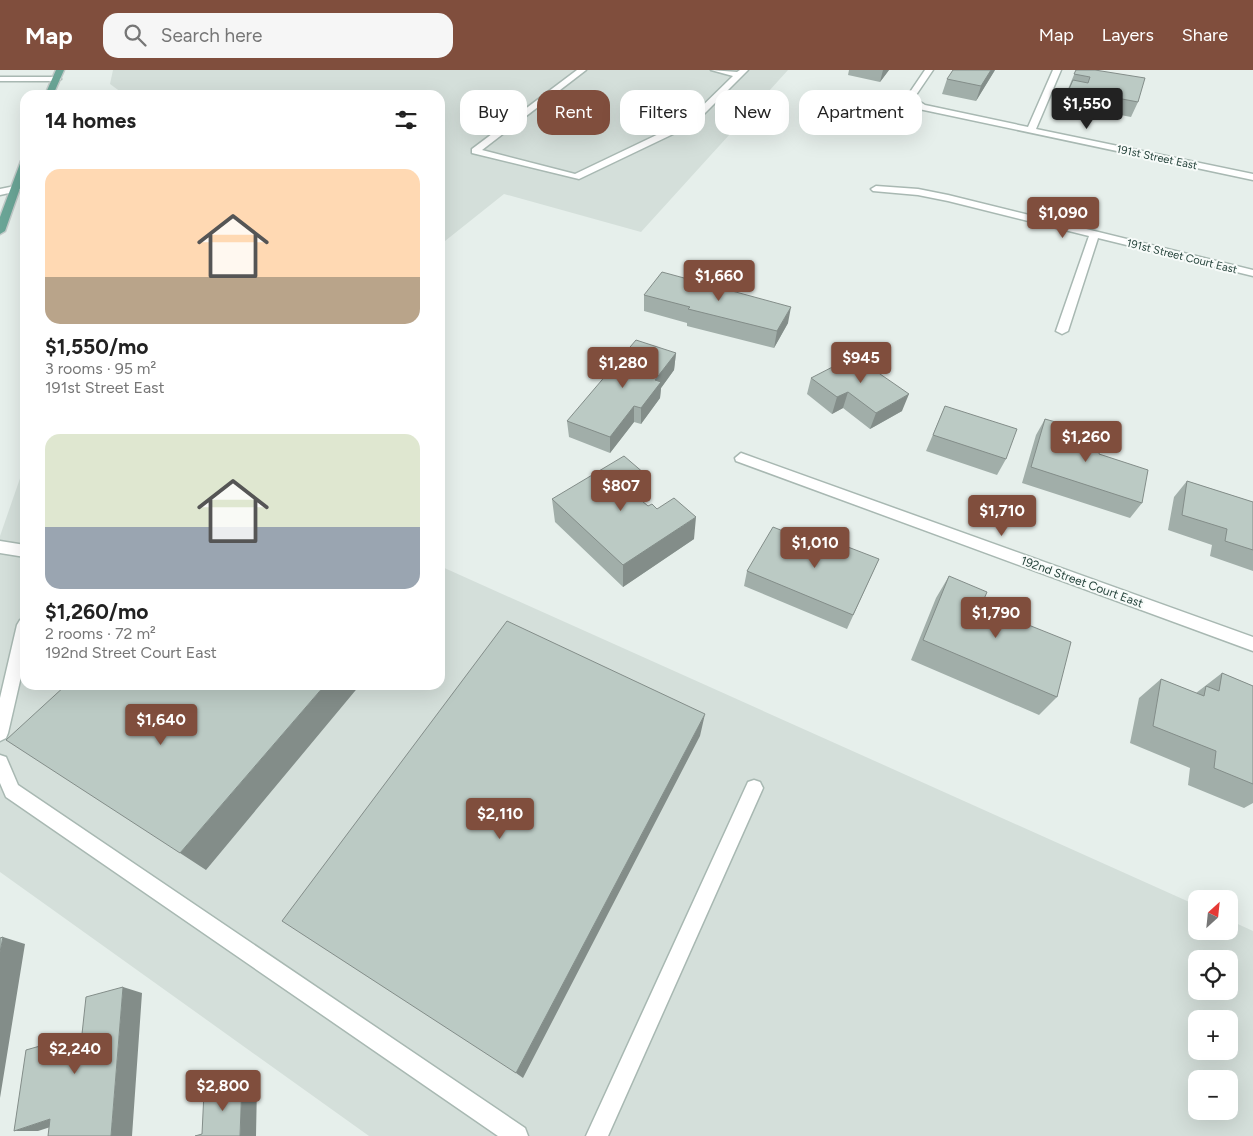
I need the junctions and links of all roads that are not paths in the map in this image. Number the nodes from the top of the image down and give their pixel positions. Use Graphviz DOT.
graph roads {
  1 [pos="60,70"];
  2 [pos="582,70"];
  3 [pos="715,70"];
  4 [pos="929,70"];
  5 [pos="1057,70"];
  6 [pos="741,72"];
  7 [pos="0,79"];
  8 [pos="57,80"];
  9 [pos="52,90"];
  10 [pos="1031,130"];
  11 [pos="20,175"];
  12 [pos="1253,177"];
  13 [pos="15,189"];
  14 [pos="876,189"];
  15 [pos="0,192"];
  16 [pos="0,231"];
  17 [pos="1094,234"];
  18 [pos="1253,273"];
  19 [pos="1062,331"];
  20 [pos="741,458"];
  21 [pos="0,547"];
  22 [pos="20,550"];
  23 [pos="1253,644"];
  24 [pos="20,647"];
  25 [pos="0,733"];
  26 [pos="0,764"];
  27 [pos="754,788"];
  28 [pos="517,1136"];
  29 [pos="597,1136"];
  1 -- 8 [label="main road"];
  2 -- 6 [label="street"];
  3 -- 6 [label="street"];
  4 -- 10 [label="street, 191st Street East"];
  5 -- 10 [label="street"];
  7 -- 8 [label="street"];
  8 -- 9 [label="main road"];
  10 -- 12 [label="street, 191st Street East"];
  11 -- 13 [label="main road"];
  13 -- 15 [label="street"];
  13 -- 16 [label="main road"];
  14 -- 17 [label="street, 191st Street Court East"];
  17 -- 18 [label="street, 191st Street Court East"];
  17 -- 19 [label="street"];
  20 -- 23 [label="street, 192nd Street Court East"];
  21 -- 22 [label="street"];
  24 -- 25 [label="street"];
  26 -- 28 [label="street"];
  27 -- 29 [label="street"];
}
